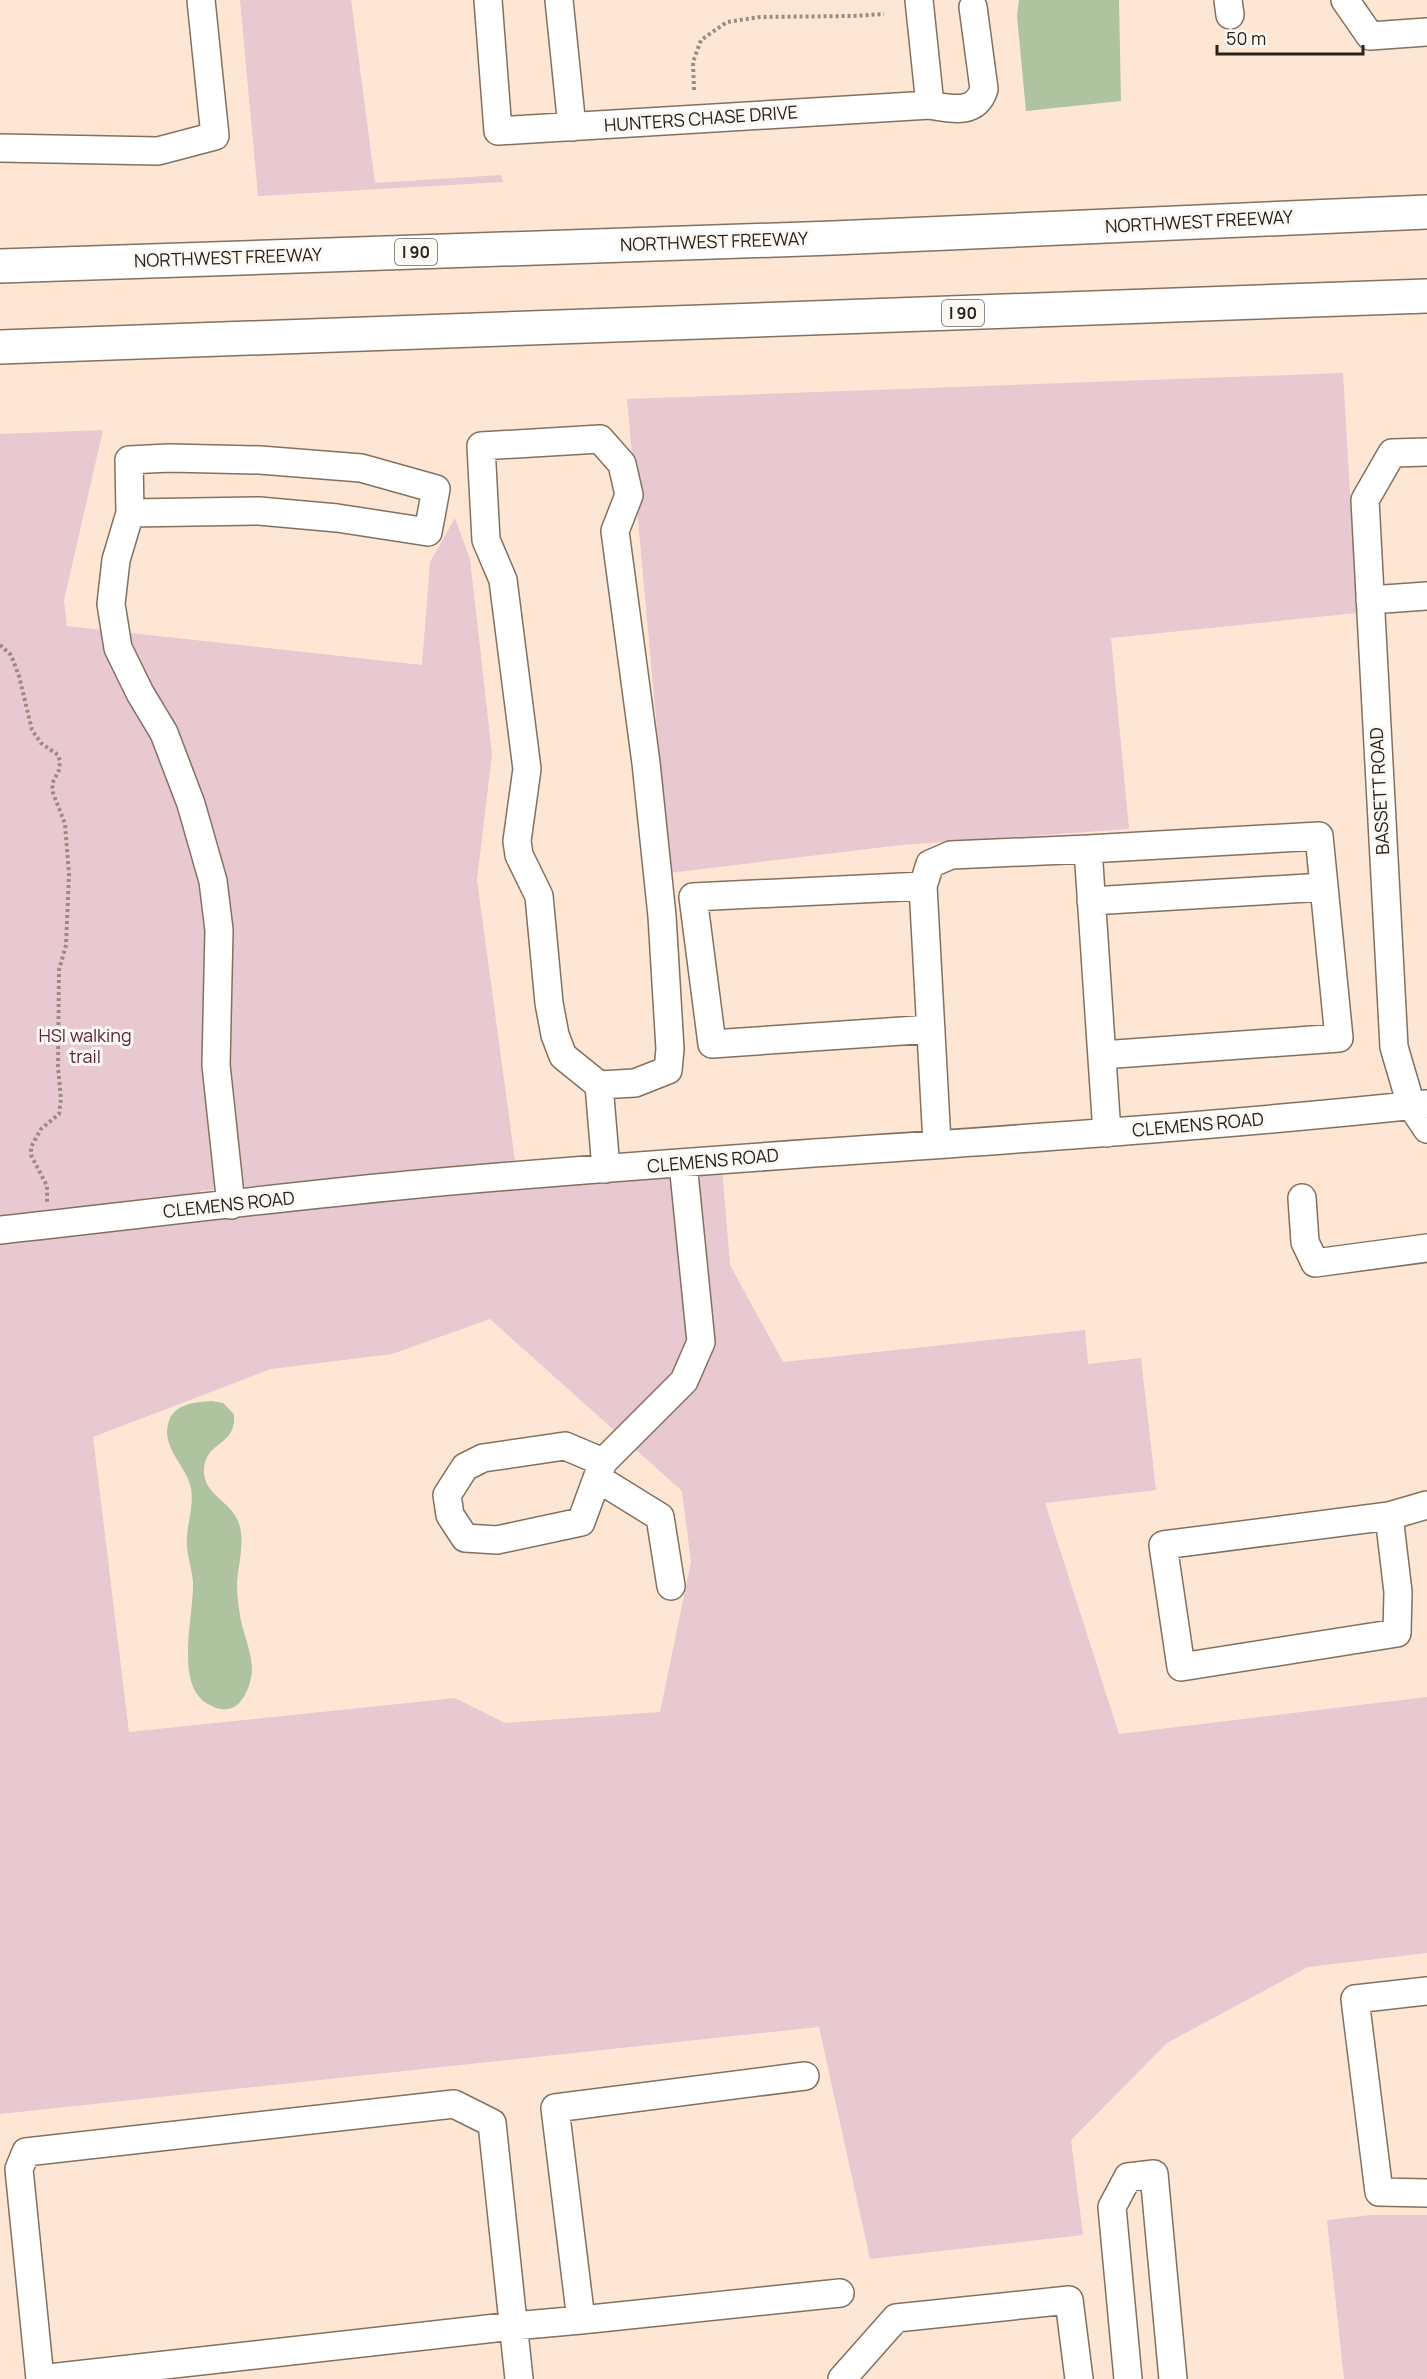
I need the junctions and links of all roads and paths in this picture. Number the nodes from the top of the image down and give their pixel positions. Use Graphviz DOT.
graph roads {
  1 [pos="201,0"];
  2 [pos="488,0"];
  3 [pos="559,0"];
  4 [pos="919,0"];
  5 [pos="1345,0"];
  6 [pos="973,7"];
  7 [pos="884,14"];
  8 [pos="1427,32"];
  9 [pos="694,90"];
  10 [pos="930,105"];
  11 [pos="572,127"];
  12 [pos="0,148"];
  13 [pos="1427,212"];
  14 [pos="0,266"];
  15 [pos="1427,296"];
  16 [pos="0,347"];
  17 [pos="1427,452"];
  18 [pos="130,513"];
  19 [pos="1427,596"];
  20 [pos="1370,600"];
  21 [pos="0,645"];
  22 [pos="1088,849"];
  23 [pos="922,886"];
  24 [pos="1324,887"];
  25 [pos="1091,901"];
  26 [pos="931,1029"];
  27 [pos="1102,1055"];
  28 [pos="599,1085"];
  29 [pos="1419,1104"];
  30 [pos="1427,1129"];
  31 [pos="1107,1133"];
  32 [pos="938,1143"];
  33 [pos="683,1163"];
  34 [pos="606,1169"];
  35 [pos="1302,1198"];
  36 [pos="47,1203"];
  37 [pos="231,1205"];
  38 [pos="0,1230"];
  39 [pos="1427,1248"];
  40 [pos="600,1470"];
  41 [pos="1427,1505"];
  42 [pos="1389,1516"];
  43 [pos="671,1586"];
  44 [pos="1427,1991"];
  45 [pos="806,2076"];
  46 [pos="1427,2193"];
  47 [pos="840,2293"];
  48 [pos="580,2320"];
  49 [pos="514,2326"];
  50 [pos="519,2379"];
  51 [pos="842,2379"];
  52 [pos="1079,2379"];
  53 [pos="1128,2379"];
  54 [pos="1173,2379"];
  1 -- 12 [label="street"];
  2 -- 11 [label="street, HUNTERS CHASE DRIVE"];
  3 -- 11 [label="street"];
  4 -- 10 [label="street"];
  5 -- 8 [label="street"];
  6 -- 10 [label="street, HUNTERS CHASE DRIVE"];
  7 -- 9 [label="path"];
  10 -- 11 [label="street, HUNTERS CHASE DRIVE"];
  13 -- 14 [label="highway, NORTHWEST FREEWAY / I 90"];
  15 -- 16 [label="highway, I 90"];
  17 -- 20 [label="street, BASSETT ROAD"];
  18 -- 18 [label="street"];
  18 -- 37 [label="street"];
  19 -- 20 [label="street"];
  20 -- 29 [label="street, BASSETT ROAD"];
  21 -- 36 [label="path"];
  22 -- 23 [label="street"];
  22 -- 24 [label="street"];
  22 -- 25 [label="street"];
  23 -- 26 [label="street"];
  23 -- 26 [label="street"];
  24 -- 25 [label="street"];
  24 -- 27 [label="street"];
  25 -- 27 [label="street"];
  26 -- 32 [label="street"];
  27 -- 31 [label="street"];
  28 -- 28 [label="street"];
  28 -- 34 [label="street"];
  29 -- 30 [label="street, BASSETT ROAD"];
  29 -- 31 [label="street, CLEMENS ROAD"];
  31 -- 32 [label="street, CLEMENS ROAD"];
  32 -- 33 [label="street, CLEMENS ROAD"];
  33 -- 34 [label="street, CLEMENS ROAD"];
  33 -- 40 [label="street"];
  34 -- 37 [label="street, CLEMENS ROAD"];
  35 -- 39 [label="street"];
  37 -- 38 [label="street, CLEMENS ROAD"];
  40 -- 40 [label="street"];
  40 -- 43 [label="street"];
  41 -- 42 [label="street"];
  42 -- 42 [label="street"];
  44 -- 46 [label="street"];
  45 -- 48 [label="street"];
  47 -- 48 [label="street"];
  48 -- 49 [label="street"];
  49 -- 49 [label="street"];
  49 -- 50 [label="street"];
  51 -- 52 [label="street"];
  53 -- 54 [label="street"];
}
